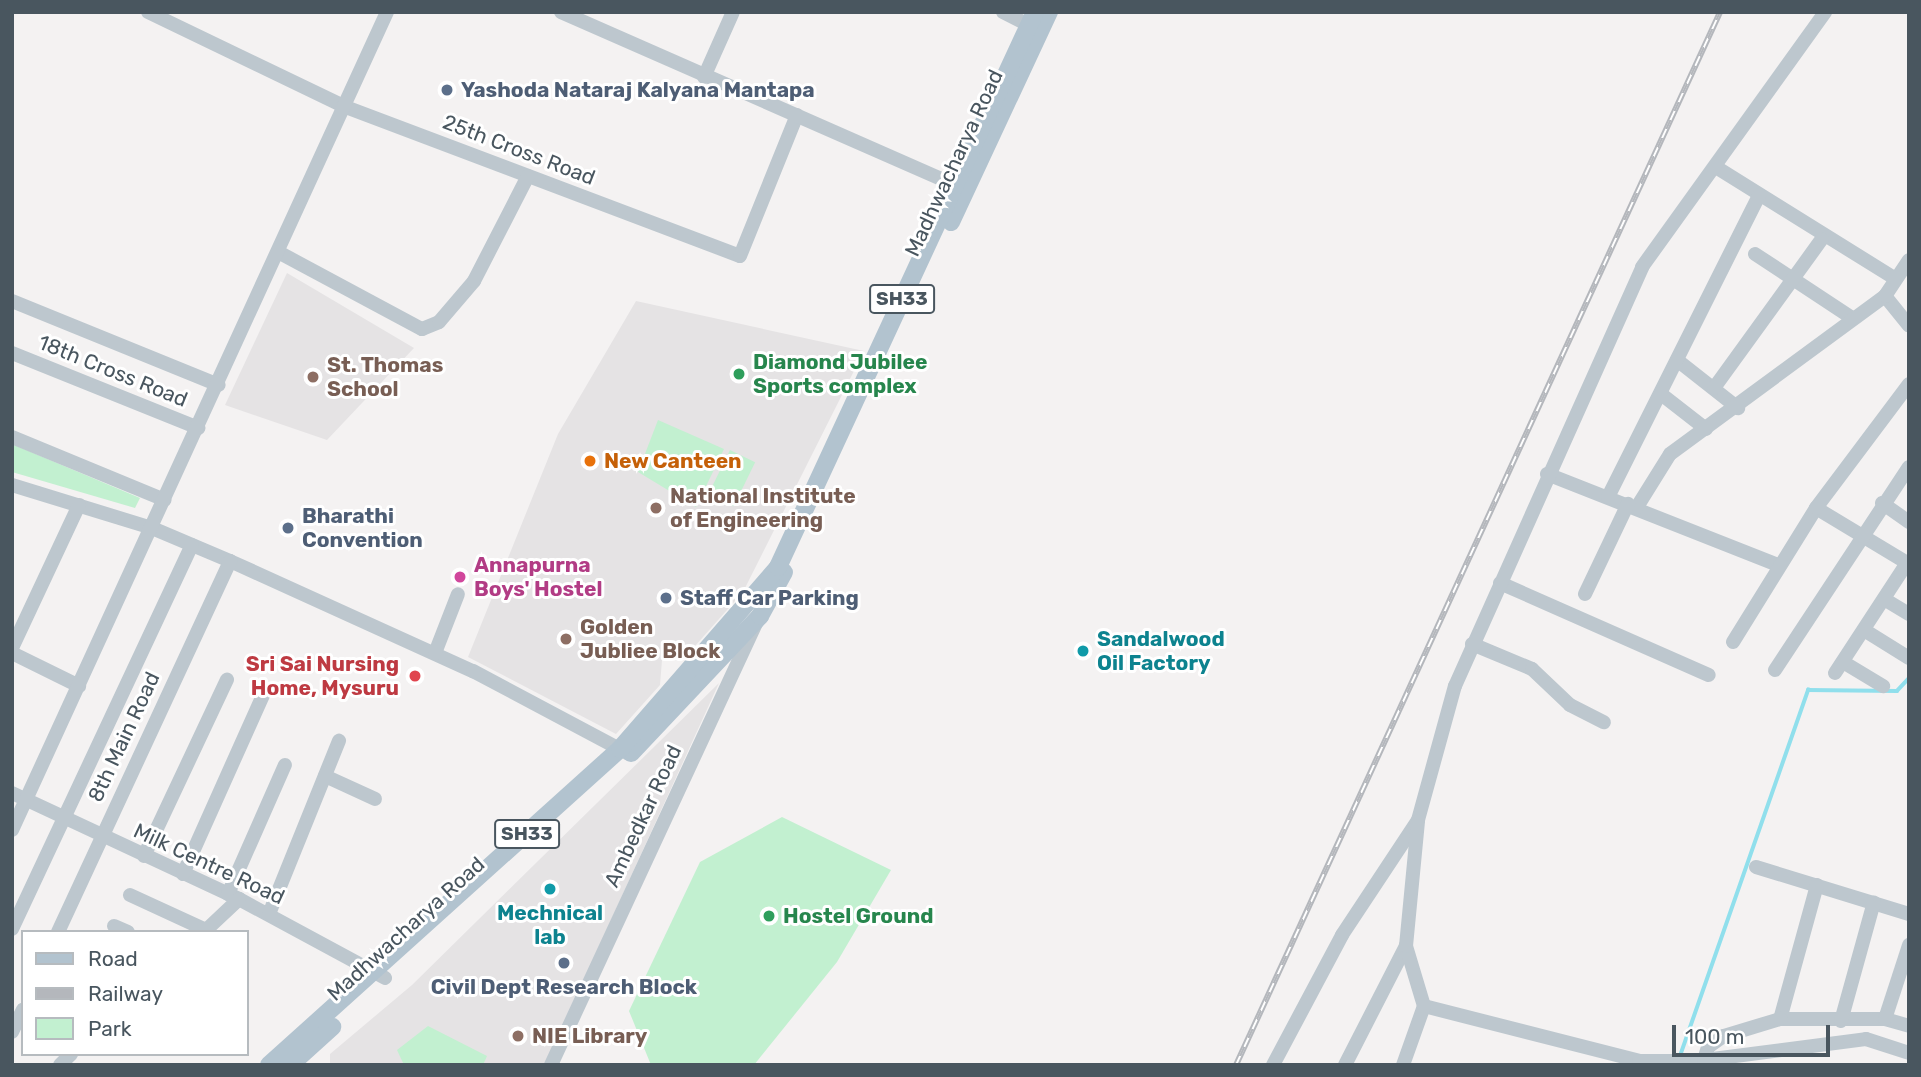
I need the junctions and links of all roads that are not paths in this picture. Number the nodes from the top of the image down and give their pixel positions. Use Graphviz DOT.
graph roads {
  1 [pos="148,12"];
  2 [pos="387,12"];
  3 [pos="561,12"];
  4 [pos="733,12"];
  5 [pos="1003,12"];
  6 [pos="1049,12"];
  7 [pos="1825,12"];
  8 [pos="1035,23"];
  9 [pos="704,77"];
  10 [pos="343,106"];
  11 [pos="797,115"];
  12 [pos="1719,169"];
  13 [pos="528,176"];
  14 [pos="961,187"];
  15 [pos="1759,195"];
  16 [pos="1822,239"];
  17 [pos="280,253"];
  18 [pos="1755,254"];
  19 [pos="1908,266"];
  20 [pos="1793,279"];
  21 [pos="1896,279"];
  22 [pos="1885,296"];
  23 [pos="12,301"];
  24 [pos="1852,318"];
  25 [pos="1909,326"];
  26 [pos="12,353"];
  27 [pos="1677,360"];
  28 [pos="1909,384"];
  29 [pos="219,385"];
  30 [pos="1714,388"];
  31 [pos="1661,394"];
  32 [pos="1738,408"];
  33 [pos="199,428"];
  34 [pos="1706,429"];
  35 [pos="12,437"];
  36 [pos="1907,472"];
  37 [pos="1547,474"];
  38 [pos="13,487"];
  39 [pos="1608,497"];
  40 [pos="164,500"];
  41 [pos="1882,503"];
  42 [pos="79,505"];
  43 [pos="1632,505"];
  44 [pos="1816,508"];
  45 [pos="1909,522"];
  46 [pos="152,528"];
  47 [pos="1862,535"];
  48 [pos="192,545"];
  49 [pos="230,561"];
  50 [pos="1908,564"];
  51 [pos="1778,565"];
  52 [pos="765,583"];
  53 [pos="1500,583"];
  54 [pos="458,594"];
  55 [pos="1585,594"];
  56 [pos="1884,599"];
  57 [pos="1909,614"];
  58 [pos="760,616"];
  59 [pos="1864,630"];
  60 [pos="1733,642"];
  61 [pos="1472,644"];
  62 [pos="12,651"];
  63 [pos="435,653"];
  64 [pos="1909,659"];
  65 [pos="1775,670"];
  66 [pos="1709,675"];
  67 [pos="227,680"];
  68 [pos="79,685"];
  69 [pos="1883,686"];
  70 [pos="265,691"];
  71 [pos="1604,722"];
  72 [pos="339,741"];
  73 [pos="625,752"];
  74 [pos="285,765"];
  75 [pos="325,776"];
  76 [pos="19,796"];
  77 [pos="375,799"];
  78 [pos="63,818"];
  79 [pos="1418,820"];
  80 [pos="12,830"];
  81 [pos="101,837"];
  82 [pos="144,856"];
  83 [pos="1756,867"];
  84 [pos="183,874"];
  85 [pos="1817,885"];
  86 [pos="130,895"];
  87 [pos="233,897"];
  88 [pos="1874,902"];
  89 [pos="269,914"];
  90 [pos="1909,914"];
  91 [pos="114,926"];
  92 [pos="12,929"];
  93 [pos="59,930"];
  94 [pos="123,930"];
  95 [pos="203,930"];
  96 [pos="206,930"];
  97 [pos="1406,946"];
  98 [pos="1909,946"];
  99 [pos="381,975"];
  100 [pos="1424,1006"];
  101 [pos="21,1013"];
  102 [pos="1780,1019"];
  103 [pos="1885,1019"];
  104 [pos="1841,1021"];
  105 [pos="1909,1026"];
  106 [pos="12,1031"];
  107 [pos="1909,1053"];
  108 [pos="1701,1060"];
  109 [pos="284,1063"];
  110 [pos="551,1065"];
  111 [pos="1273,1065"];
  112 [pos="1345,1065"];
  113 [pos="1403,1065"];
  1 -- 10 [label="street, 25th Cross Road"];
  2 -- 10 [label="street"];
  3 -- 9 [label="street"];
  4 -- 9 [label="street"];
  5 -- 8 [label="street"];
  6 -- 8 [label="main road, Madhwacharya Road"];
  7 -- 12 [label="street"];
  8 -- 14 [label="main road, Madhwacharya Road / SH33"];
  9 -- 11 [label="street"];
  10 -- 13 [label="street, 25th Cross Road"];
  10 -- 17 [label="street"];
  11 -- 13 [label="street, 25th Cross Road"];
  11 -- 14 [label="street"];
  12 -- 15 [label="street"];
  12 -- 37 [label="street"];
  13 -- 17 [label="street"];
  14 -- 52 [label="main road, Madhwacharya Road / SH33"];
  14 -- 58 [label="main road, Madhwacharya Road"];
  15 -- 16 [label="street"];
  15 -- 27 [label="street"];
  16 -- 20 [label="street"];
  16 -- 21 [label="street"];
  17 -- 29 [label="street"];
  18 -- 20 [label="street"];
  19 -- 21 [label="street"];
  20 -- 24 [label="street"];
  20 -- 30 [label="street"];
  21 -- 22 [label="street"];
  22 -- 24 [label="street"];
  22 -- 25 [label="street"];
  23 -- 29 [label="street"];
  24 -- 32 [label="street"];
  26 -- 33 [label="street, 18th Cross Road"];
  27 -- 30 [label="street"];
  27 -- 31 [label="street"];
  28 -- 44 [label="street"];
  29 -- 33 [label="street"];
  30 -- 32 [label="street"];
  31 -- 34 [label="street"];
  31 -- 39 [label="street"];
  32 -- 34 [label="street"];
  33 -- 40 [label="street"];
  34 -- 43 [label="street"];
  35 -- 40 [label="street"];
  36 -- 41 [label="street"];
  37 -- 39 [label="street"];
  37 -- 53 [label="street"];
  38 -- 42 [label="street"];
  39 -- 43 [label="street"];
  40 -- 46 [label="street"];
  41 -- 45 [label="street"];
  41 -- 47 [label="street"];
  42 -- 46 [label="street"];
  42 -- 62 [label="street"];
  43 -- 51 [label="street"];
  43 -- 55 [label="street"];
  44 -- 47 [label="street"];
  44 -- 51 [label="street"];
  46 -- 48 [label="street"];
  46 -- 68 [label="street"];
  47 -- 50 [label="street"];
  47 -- 65 [label="street"];
  48 -- 49 [label="street"];
  48 -- 78 [label="street"];
  49 -- 63 [label="street"];
  49 -- 81 [label="street, 8th Main Road"];
  50 -- 56 [label="street"];
  51 -- 60 [label="street"];
  52 -- 58 [label="street, Ambedkar Road"];
  52 -- 73 [label="main road, SH33"];
  53 -- 61 [label="street"];
  53 -- 66 [label="street"];
  54 -- 63 [label="street"];
  56 -- 57 [label="street"];
  56 -- 59 [label="street"];
  58 -- 73 [label="main road, Madhwacharya Road"];
  58 -- 110 [label="street, Ambedkar Road"];
  59 -- 64 [label="street"];
  59 -- 69 [label="street"];
  61 -- 71 [label="street"];
  61 -- 79 [label="street"];
  62 -- 68 [label="street"];
  63 -- 73 [label="street"];
  67 -- 82 [label="street"];
  68 -- 76 [label="street"];
  70 -- 84 [label="street"];
  72 -- 75 [label="street"];
  73 -- 99 [label="main road, SH33"];
  74 -- 87 [label="street"];
  75 -- 77 [label="street"];
  75 -- 89 [label="street"];
  76 -- 78 [label="street, Milk Centre Road"];
  76 -- 80 [label="street"];
  78 -- 81 [label="street, Milk Centre Road"];
  78 -- 92 [label="street"];
  79 -- 97 [label="street"];
  79 -- 111 [label="street"];
  81 -- 82 [label="street, Milk Centre Road"];
  81 -- 93 [label="street, 8th Main Road"];
  82 -- 84 [label="street, Milk Centre Road"];
  83 -- 85 [label="street"];
  84 -- 87 [label="street, Milk Centre Road"];
  85 -- 88 [label="street"];
  85 -- 102 [label="street"];
  86 -- 95 [label="street"];
  87 -- 89 [label="street, Milk Centre Road"];
  87 -- 96 [label="street"];
  88 -- 90 [label="street"];
  88 -- 104 [label="street"];
  89 -- 99 [label="street, Milk Centre Road"];
  91 -- 94 [label="street"];
  97 -- 100 [label="street"];
  97 -- 112 [label="street"];
  98 -- 103 [label="street"];
  99 -- 109 [label="main road, SH33"];
  100 -- 108 [label="street"];
  100 -- 113 [label="street"];
  101 -- 106 [label="street"];
  102 -- 104 [label="street"];
  102 -- 108 [label="street"];
  103 -- 104 [label="street"];
  103 -- 105 [label="street"];
  107 -- 108 [label="street"];
}
